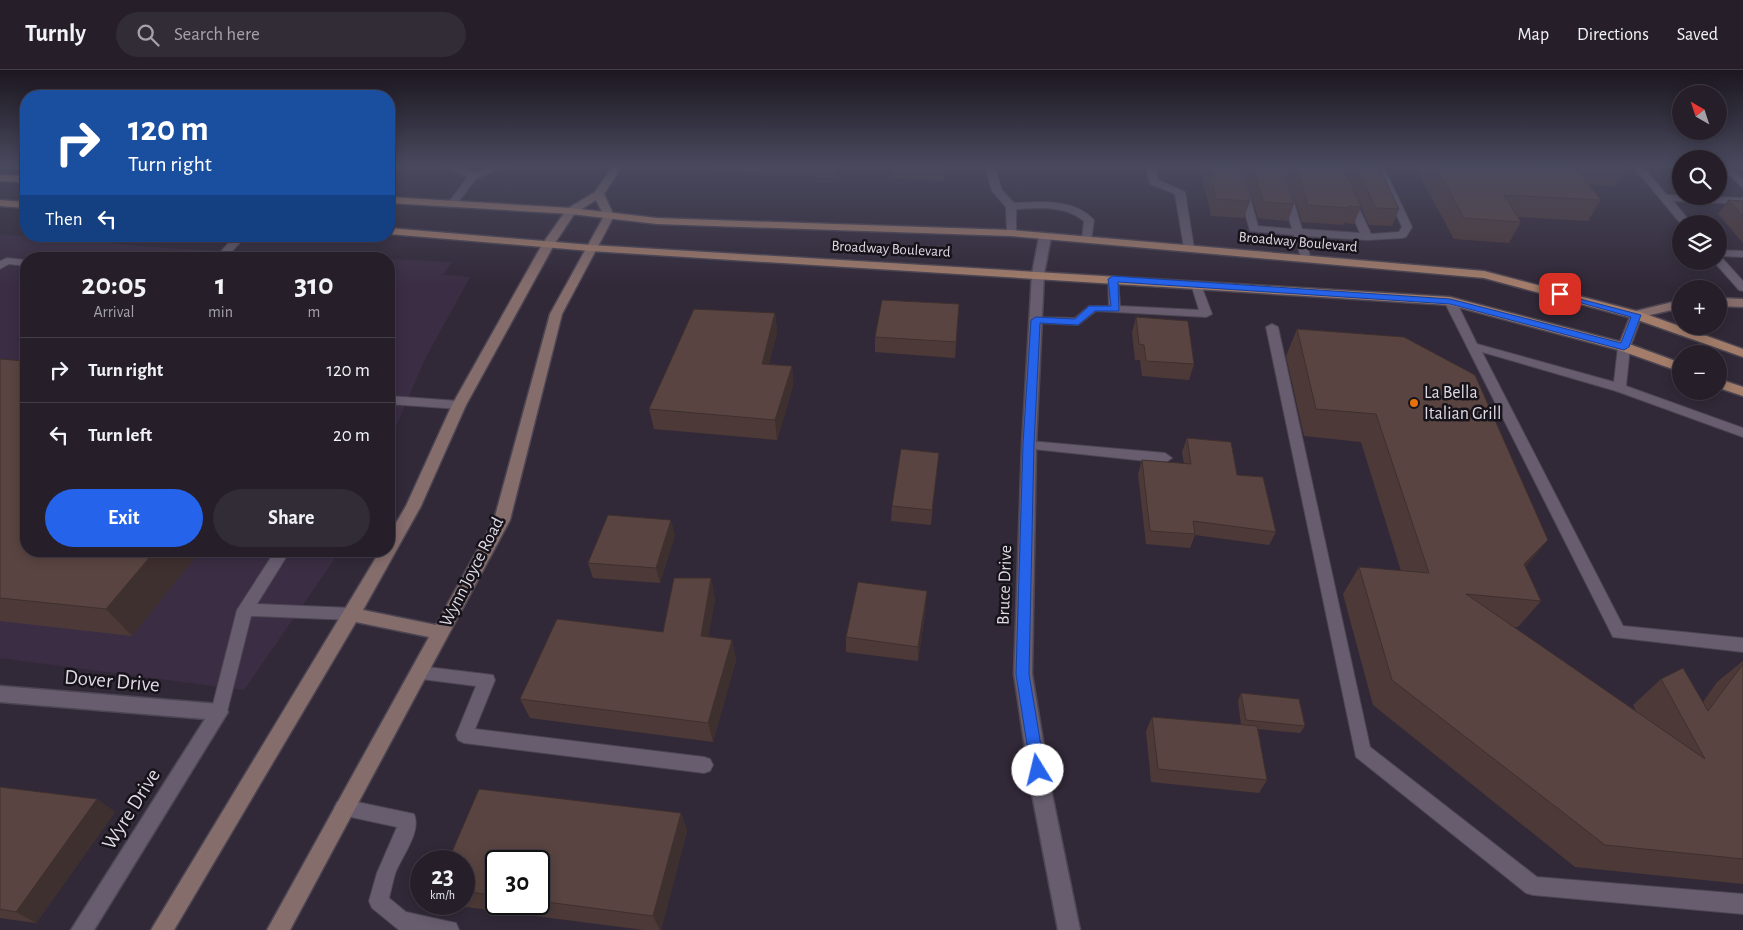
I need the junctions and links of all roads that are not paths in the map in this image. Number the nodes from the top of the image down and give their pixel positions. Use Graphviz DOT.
graph roads {
  1 [pos="471,205"];
  2 [pos="581,205"];
  3 [pos="604,205"];
  4 [pos="1058,205"];
  5 [pos="1065,205"];
  6 [pos="1182,205"];
  7 [pos="1247,205"];
  8 [pos="1290,205"];
  9 [pos="1352,205"];
  10 [pos="1397,205"];
  11 [pos="1670,205"];
  12 [pos="1011,206"];
  13 [pos="571,211"];
  14 [pos="1679,215"];
  15 [pos="609,216"];
  16 [pos="395,231"];
  17 [pos="1298,231"];
  18 [pos="1010,233"];
  19 [pos="1045,237"];
  20 [pos="1367,237"];
  21 [pos="1087,239"];
  22 [pos="235,242"];
  23 [pos="549,243"];
  24 [pos="591,248"];
  25 [pos="1189,248"];
  26 [pos="226,252"];
  27 [pos="1727,253"];
  28 [pos="1743,254"];
  29 [pos="1306,259"];
  30 [pos="20,262"];
  31 [pos="0,266"];
  32 [pos="1727,269"];
  33 [pos="1038,274"];
  34 [pos="1113,279"];
  35 [pos="1196,284"];
  36 [pos="1743,288"];
  37 [pos="1450,301"];
  38 [pos="1727,302"];
  39 [pos="1743,303"];
  40 [pos="1672,306"];
  41 [pos="1116,309"];
  42 [pos="1636,315"];
  43 [pos="1036,320"];
  44 [pos="1272,327"];
  45 [pos="1473,346"];
  46 [pos="1624,347"];
  47 [pos="1743,353"];
  48 [pos="1672,365"];
  49 [pos="1727,385"];
  50 [pos="1620,388"];
  51 [pos="1743,392"];
  52 [pos="395,400"];
  53 [pos="459,405"];
  54 [pos="1743,433"];
  55 [pos="1029,444"];
  56 [pos="1164,458"];
  57 [pos="395,538"];
  58 [pos="279,557"];
  59 [pos="384,557"];
  60 [pos="245,610"];
  61 [pos="352,614"];
  62 [pos="441,633"];
  63 [pos="1743,645"];
  64 [pos="419,673"];
  65 [pos="0,694"];
  66 [pos="219,712"];
  67 [pos="704,765"];
  68 [pos="343,808"];
  69 [pos="1743,904"];
  70 [pos="82,930"];
  71 [pos="162,930"];
  72 [pos="278,930"];
  73 [pos="449,930"];
  74 [pos="1069,930"];
  1 -- 13 [label="main road, Broadway Boulevard"];
  2 -- 13 [label="main road"];
  3 -- 15 [label="main road"];
  4 -- 12 [label="lane"];
  5 -- 21 [label="lane"];
  6 -- 25 [label="lane"];
  7 -- 17 [label="lane"];
  8 -- 17 [label="lane"];
  9 -- 20 [label="lane"];
  10 -- 20 [label="lane"];
  11 -- 14 [label="lane"];
  12 -- 18 [label="lane"];
  13 -- 15 [label="main road, Broadway Boulevard"];
  13 -- 23 [label="main road"];
  15 -- 18 [label="main road, Broadway Boulevard"];
  15 -- 24 [label="main road, Wynn Joyce Road"];
  16 -- 23 [label="main road, Broadway Boulevard"];
  17 -- 20 [label="lane"];
  17 -- 29 [label="lane"];
  18 -- 19 [label="main road, Broadway Boulevard"];
  19 -- 21 [label="main road, Broadway Boulevard"];
  19 -- 33 [label="street, Bruce Drive"];
  21 -- 25 [label="main road, Broadway Boulevard"];
  22 -- 26 [label="lane"];
  23 -- 24 [label="main road, Broadway Boulevard"];
  23 -- 53 [label="main road"];
  24 -- 33 [label="main road, Broadway Boulevard"];
  24 -- 62 [label="main road, Wynn Joyce Road"];
  25 -- 29 [label="main road, Broadway Boulevard"];
  27 -- 28 [label="lane"];
  29 -- 42 [label="main road, Broadway Boulevard"];
  30 -- 31 [label="lane"];
  32 -- 36 [label="lane"];
  33 -- 34 [label="main road, Broadway Boulevard"];
  33 -- 43 [label="street, Bruce Drive"];
  34 -- 35 [label="main road, Broadway Boulevard"];
  34 -- 41 [label="lane"];
  35 -- 37 [label="main road, Broadway Boulevard"];
  35 -- 41 [label="lane"];
  37 -- 45 [label="lane"];
  37 -- 46 [label="main road, Broadway Boulevard"];
  38 -- 39 [label="main road"];
  40 -- 42 [label="main road"];
  41 -- 43 [label="lane"];
  42 -- 46 [label="main road"];
  42 -- 47 [label="main road, Broadway Boulevard"];
  43 -- 55 [label="street, Bruce Drive"];
  44 -- 69 [label="lane"];
  45 -- 50 [label="lane"];
  45 -- 63 [label="lane"];
  46 -- 48 [label="main road, Broadway Boulevard"];
  46 -- 50 [label="lane"];
  49 -- 51 [label="main road"];
  50 -- 54 [label="lane"];
  52 -- 53 [label="lane"];
  53 -- 57 [label="main road"];
  55 -- 56 [label="lane"];
  55 -- 74 [label="street, Bruce Drive"];
  58 -- 60 [label="lane"];
  59 -- 61 [label="main road"];
  60 -- 61 [label="lane"];
  60 -- 66 [label="lane"];
  61 -- 62 [label="main road"];
  61 -- 71 [label="main road"];
  62 -- 64 [label="main road, Wynn Joyce Road"];
  64 -- 67 [label="lane"];
  64 -- 68 [label="main road, Wynn Joyce Road"];
  65 -- 66 [label="street, Dover Drive"];
  66 -- 70 [label="street, Wyre Drive"];
  68 -- 72 [label="main road, Wynn Joyce Road"];
  68 -- 73 [label="lane"];
}
